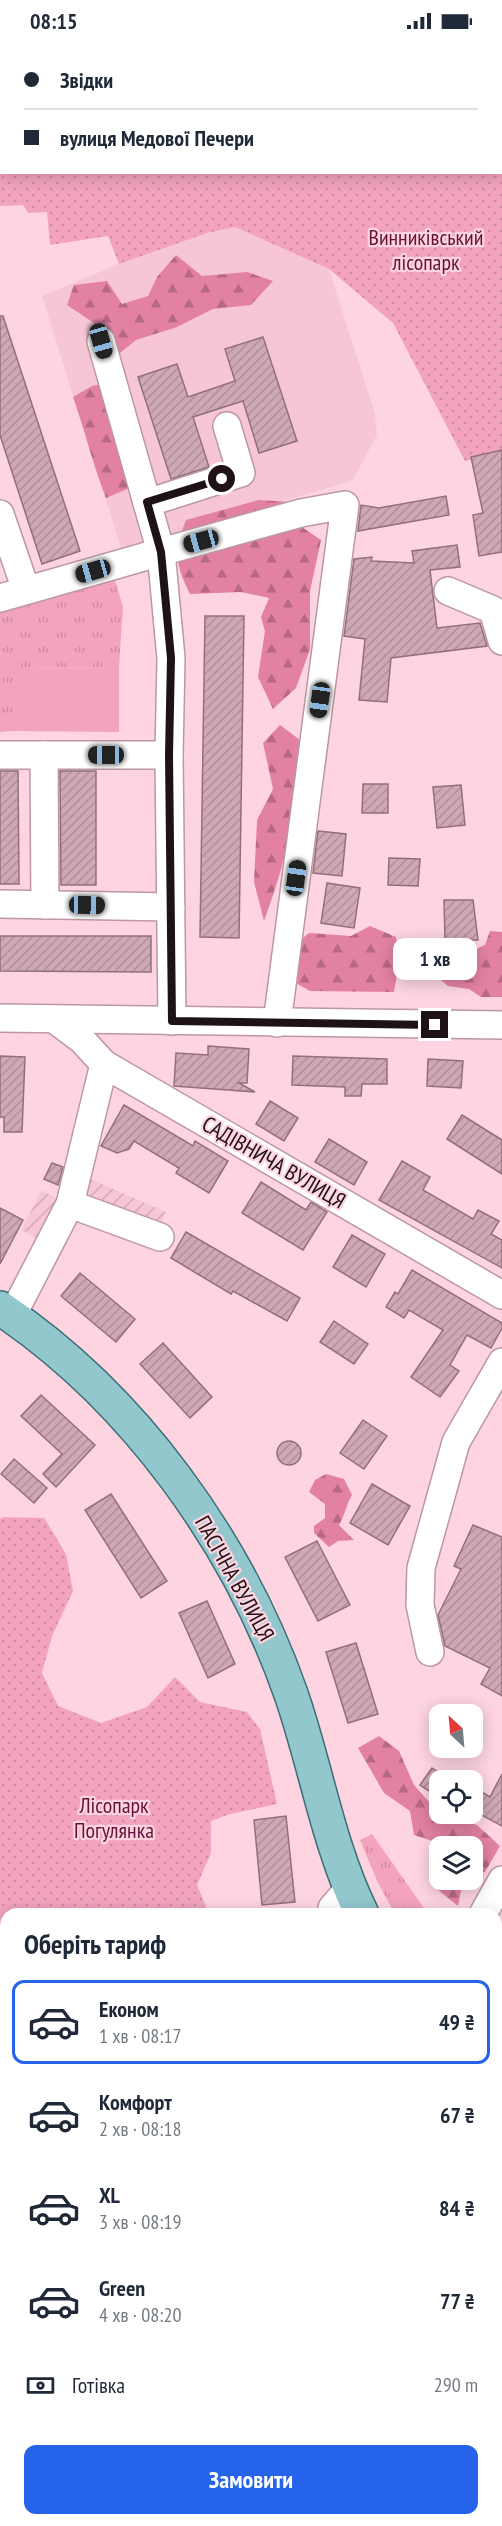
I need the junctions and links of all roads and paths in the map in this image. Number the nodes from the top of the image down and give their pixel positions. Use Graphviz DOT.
graph roads {
  1 [pos="101,341"];
  2 [pos="227,426"];
  3 [pos="147,502"];
  4 [pos="0,514"];
  5 [pos="161,552"];
  6 [pos="26,591"];
  7 [pos="448,591"];
  8 [pos="0,598"];
  9 [pos="502,641"];
  10 [pos="0,755"];
  11 [pos="44,755"];
  12 [pos="169,755"];
  13 [pos="0,904"];
  14 [pos="45,905"];
  15 [pos="171,906"];
  16 [pos="0,1018"];
  17 [pos="54,1019"];
  18 [pos="172,1021"];
  19 [pos="277,1023"];
  20 [pos="502,1025"];
  21 [pos="104,1064"];
  22 [pos="69,1204"];
  23 [pos="160,1237"];
  24 [pos="502,1295"];
  25 [pos="6,1312"];
  26 [pos="502,1362"];
  27 [pos="430,1652"];
  28 [pos="502,1880"];
  29 [pos="356,1900"];
  30 [pos="332,1908"];
  31 [pos="486,1908"];
  1 -- 3 [label="street"];
  2 -- 3 [label="street"];
  3 -- 5 [label="street"];
  4 -- 6 [label="street"];
  5 -- 6 [label="street"];
  5 -- 12 [label="street"];
  5 -- 19 [label="street"];
  6 -- 8 [label="street"];
  7 -- 9 [label="street"];
  10 -- 11 [label="street"];
  11 -- 12 [label="street"];
  11 -- 14 [label="street"];
  12 -- 15 [label="street"];
  13 -- 14 [label="street"];
  14 -- 15 [label="street"];
  15 -- 18 [label="street"];
  16 -- 17 [label="street"];
  17 -- 18 [label="street"];
  17 -- 21 [label="street, САДІВНИЧА ВУЛИЦЯ"];
  18 -- 19 [label="street"];
  19 -- 20 [label="street"];
  21 -- 22 [label="street"];
  21 -- 24 [label="street, САДІВНИЧА ВУЛИЦЯ"];
  22 -- 23 [label="street"];
  22 -- 25 [label="street"];
  25 -- 29 [label="main road, ПАСІЧНА ВУЛИЦЯ"];
  26 -- 27 [label="street"];
  28 -- 31 [label="street"];
  29 -- 30 [label="street"];
}
